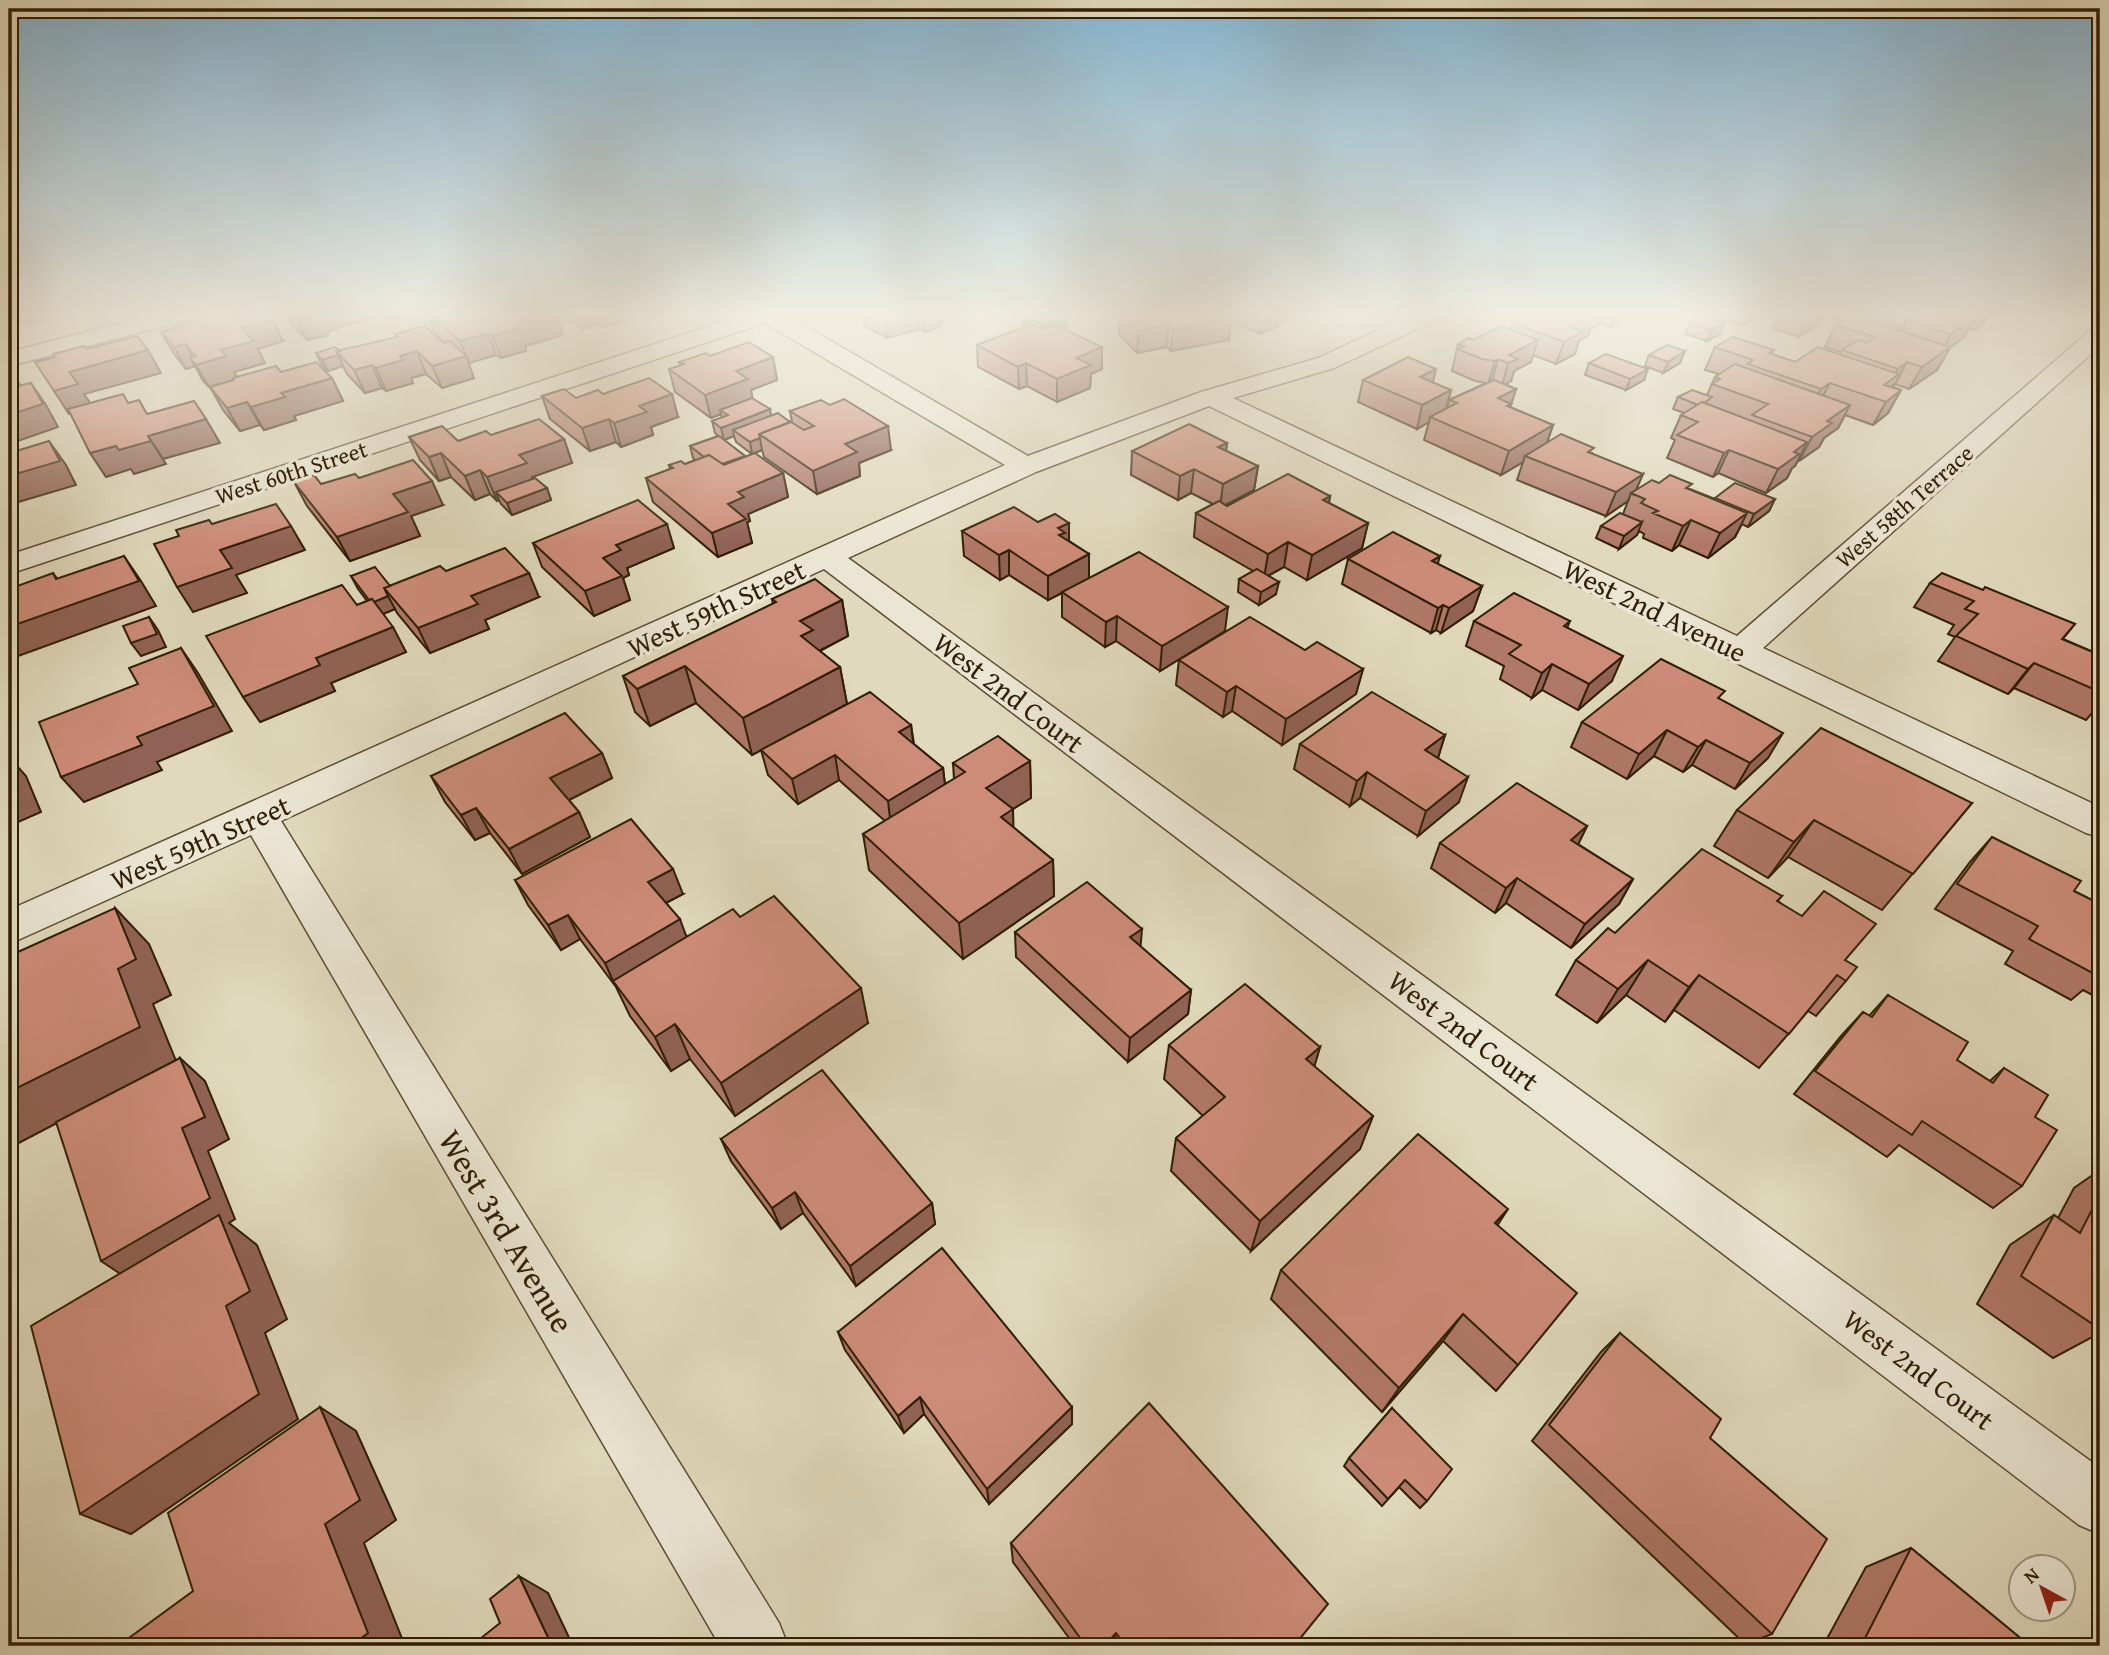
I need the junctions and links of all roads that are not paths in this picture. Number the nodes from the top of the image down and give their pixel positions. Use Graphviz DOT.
graph roads {
  1 [pos="535,390"];
  2 [pos="898,390"];
  3 [pos="1233,390"];
  4 [pos="2036,390"];
  5 [pos="1210,397"];
  6 [pos="1026,466"];
  7 [pos="827,557"];
  8 [pos="9,565"];
  9 [pos="1740,651"];
  10 [pos="259,816"];
  11 [pos="2100,823"];
  12 [pos="9,928"];
  13 [pos="2100,1504"];
  14 [pos="756,1646"];
  1 -- 8 [label="street, West 60th Street"];
  2 -- 6 [label="street"];
  3 -- 5 [label="street, West 59th Street"];
  4 -- 9 [label="street, West 58th Terrace"];
  5 -- 6 [label="street, West 59th Street"];
  5 -- 9 [label="street, West 2nd Avenue"];
  6 -- 7 [label="street, West 59th Street"];
  7 -- 10 [label="street, West 59th Street"];
  7 -- 13 [label="street, West 2nd Court"];
  9 -- 11 [label="street, West 2nd Avenue"];
  10 -- 12 [label="street, West 59th Street"];
  10 -- 14 [label="street, West 3rd Avenue"];
}
